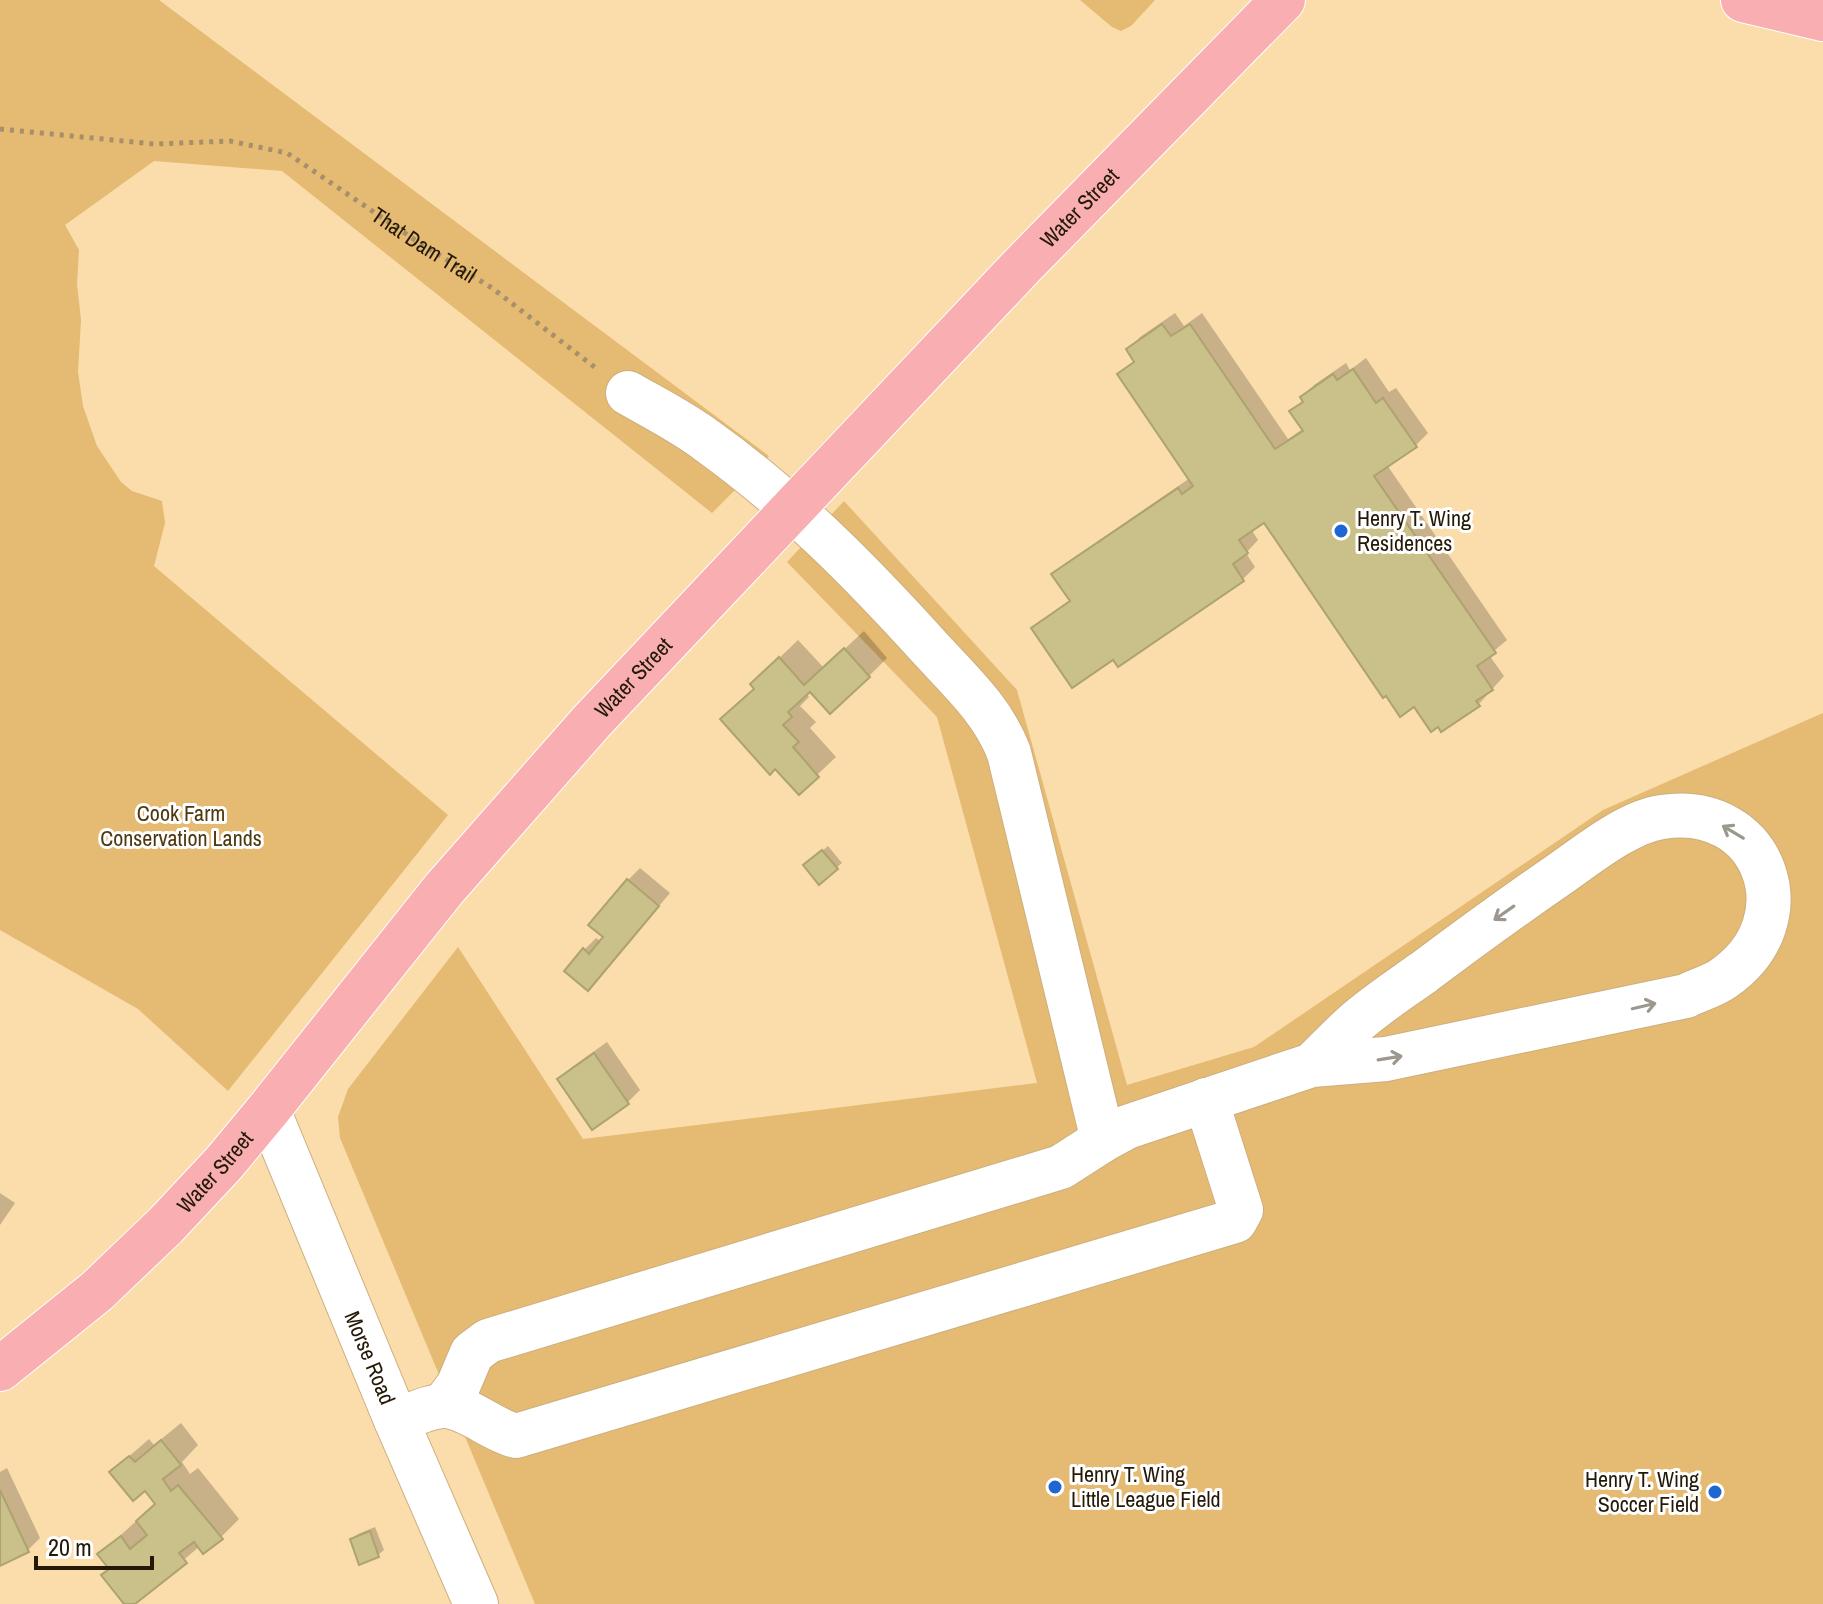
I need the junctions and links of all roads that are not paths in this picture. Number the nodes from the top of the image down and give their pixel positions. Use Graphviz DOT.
graph roads {
  1 [pos="1283,0"];
  2 [pos="1743,0"];
  3 [pos="1823,19"];
  4 [pos="628,393"];
  5 [pos="792,507"];
  6 [pos="1312,1065"];
  7 [pos="1206,1100"];
  8 [pos="268,1110"];
  9 [pos="1103,1140"];
  10 [pos="0,1369"];
  11 [pos="443,1406"];
  12 [pos="396,1420"];
  13 [pos="476,1604"];
  1 -- 5 [label="main road, Water Street"];
  2 -- 3 [label="main road"];
  4 -- 5 [label="street"];
  5 -- 8 [label="main road, Water Street"];
  5 -- 9 [label="street"];
  6 -- 6 [label="street, one-way"];
  6 -- 7 [label="street"];
  7 -- 9 [label="street"];
  7 -- 11 [label="street"];
  8 -- 10 [label="main road, Water Street"];
  8 -- 12 [label="street, Morse Road"];
  9 -- 11 [label="street"];
  11 -- 12 [label="street"];
  12 -- 13 [label="street, Morse Road"];
}
